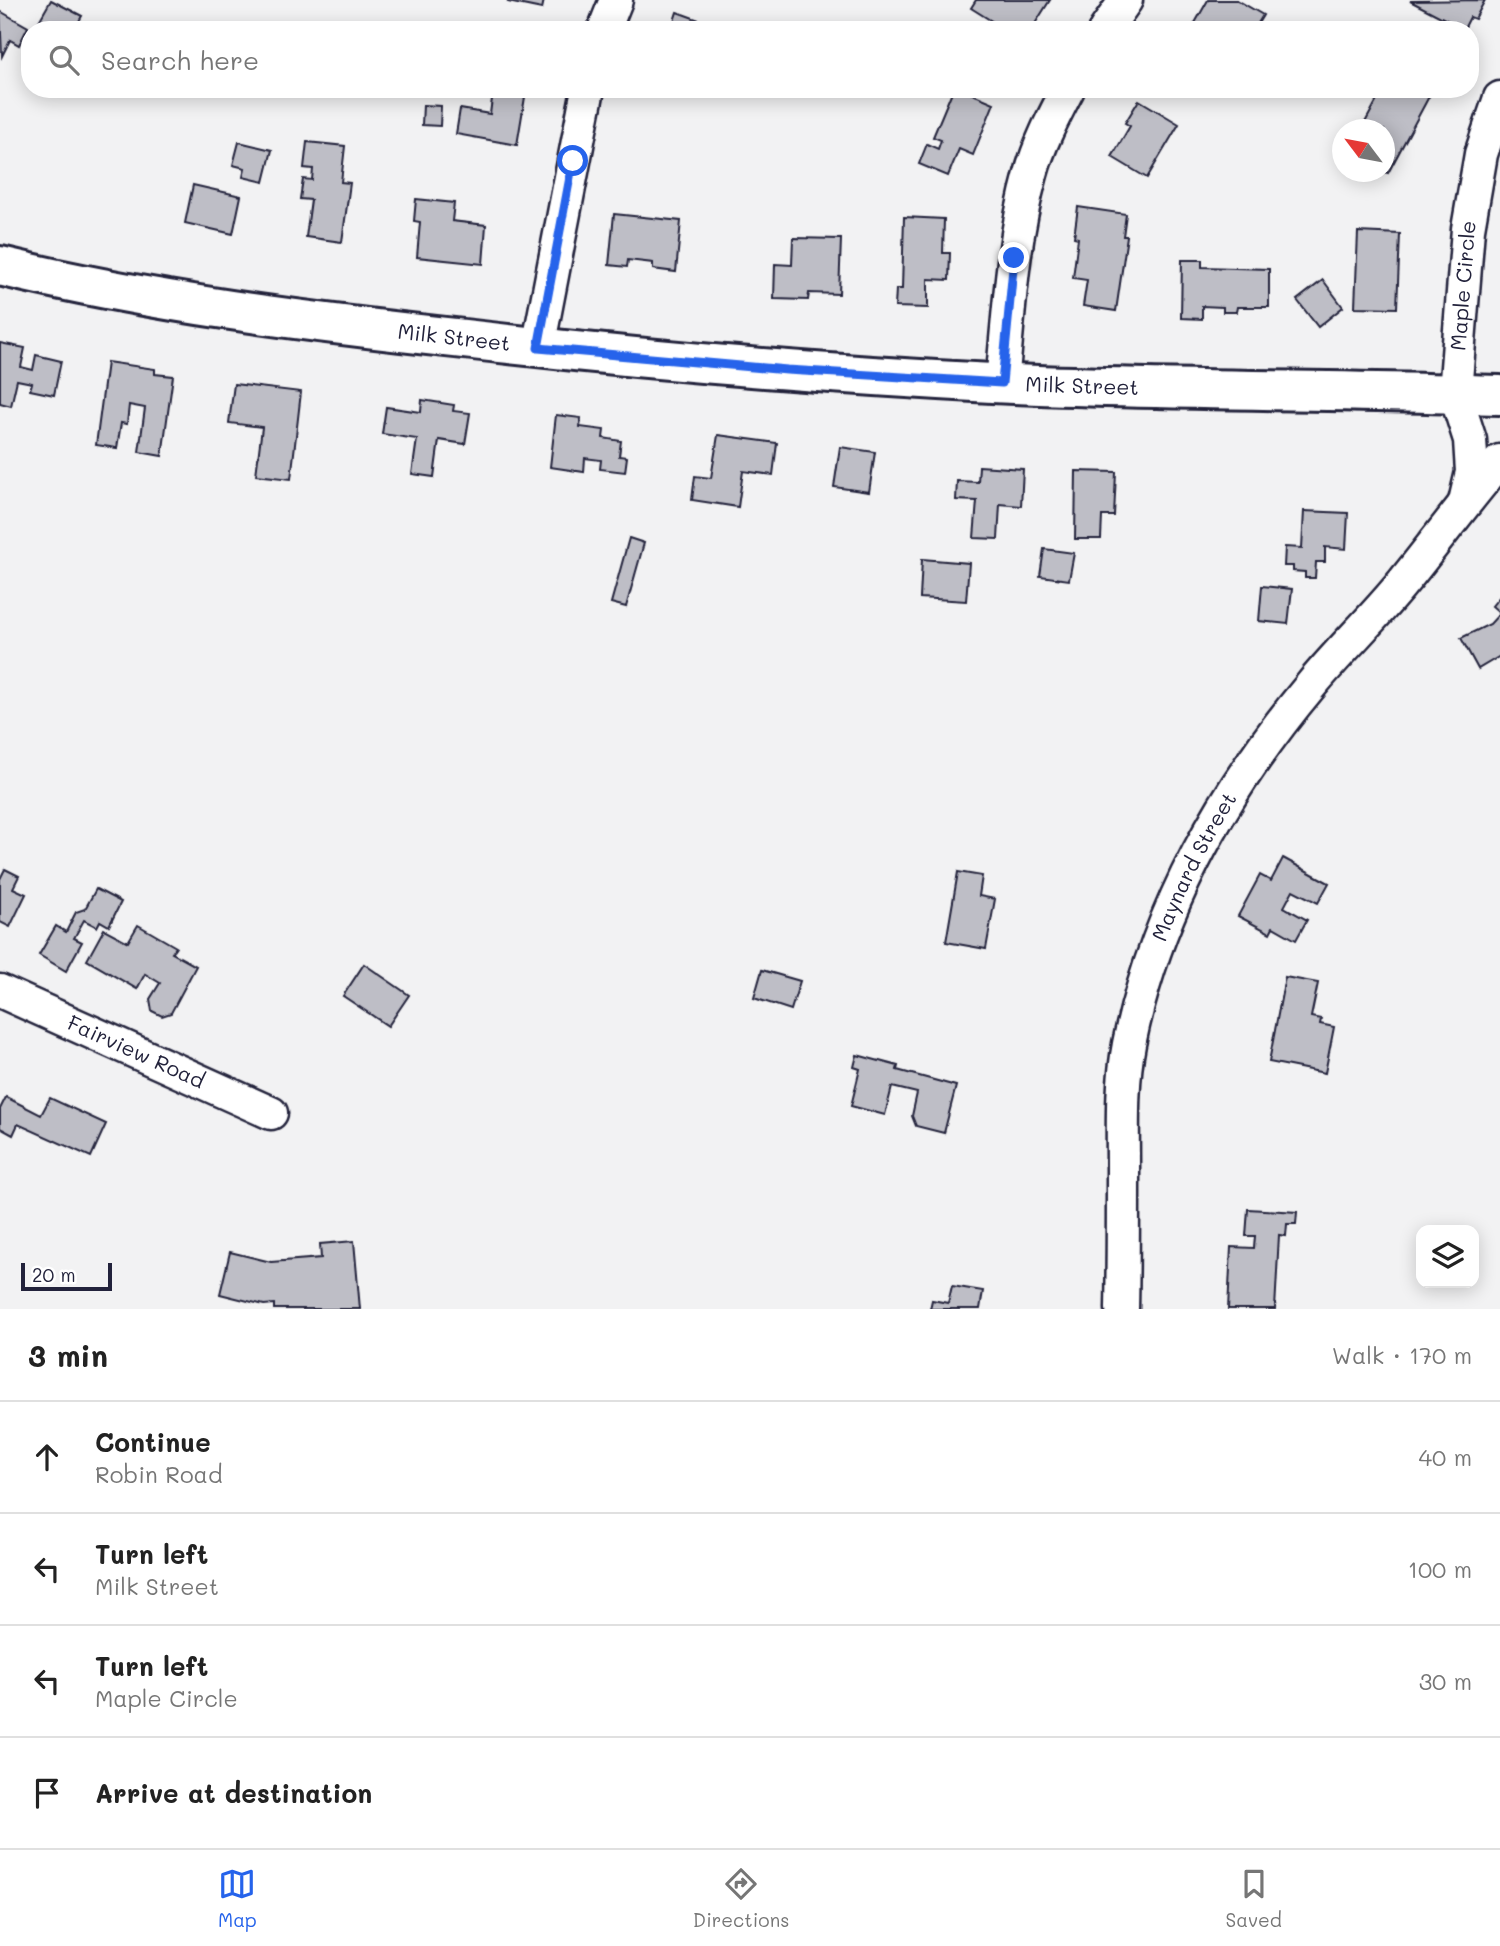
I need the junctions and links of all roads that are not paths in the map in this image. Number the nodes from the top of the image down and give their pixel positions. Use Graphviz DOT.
graph roads {
  1 [pos="616,0"];
  2 [pos="1126,0"];
  3 [pos="608,21"];
  4 [pos="1111,21"];
  5 [pos="586,98"];
  6 [pos="1063,98"];
  7 [pos="1500,98"];
  8 [pos="0,265"];
  9 [pos="538,348"];
  10 [pos="1002,383"];
  11 [pos="1455,393"];
  12 [pos="1500,394"];
  13 [pos="1500,461"];
  14 [pos="1465,503"];
  15 [pos="0,991"];
  16 [pos="271,1113"];
  17 [pos="1122,1309"];
  1 -- 3 [label="street"];
  2 -- 4 [label="street"];
  5 -- 9 [label="street"];
  6 -- 10 [label="street"];
  7 -- 11 [label="street, Maple Circle"];
  8 -- 9 [label="main road, Milk Street"];
  9 -- 10 [label="main road, Milk Street"];
  10 -- 11 [label="main road, Milk Street"];
  11 -- 12 [label="main road, Milk Street"];
  11 -- 14 [label="street, Maynard Street"];
  13 -- 14 [label="street, Maynard Street"];
  14 -- 17 [label="street, Maynard Street"];
  15 -- 16 [label="street, Fairview Road"];
}
